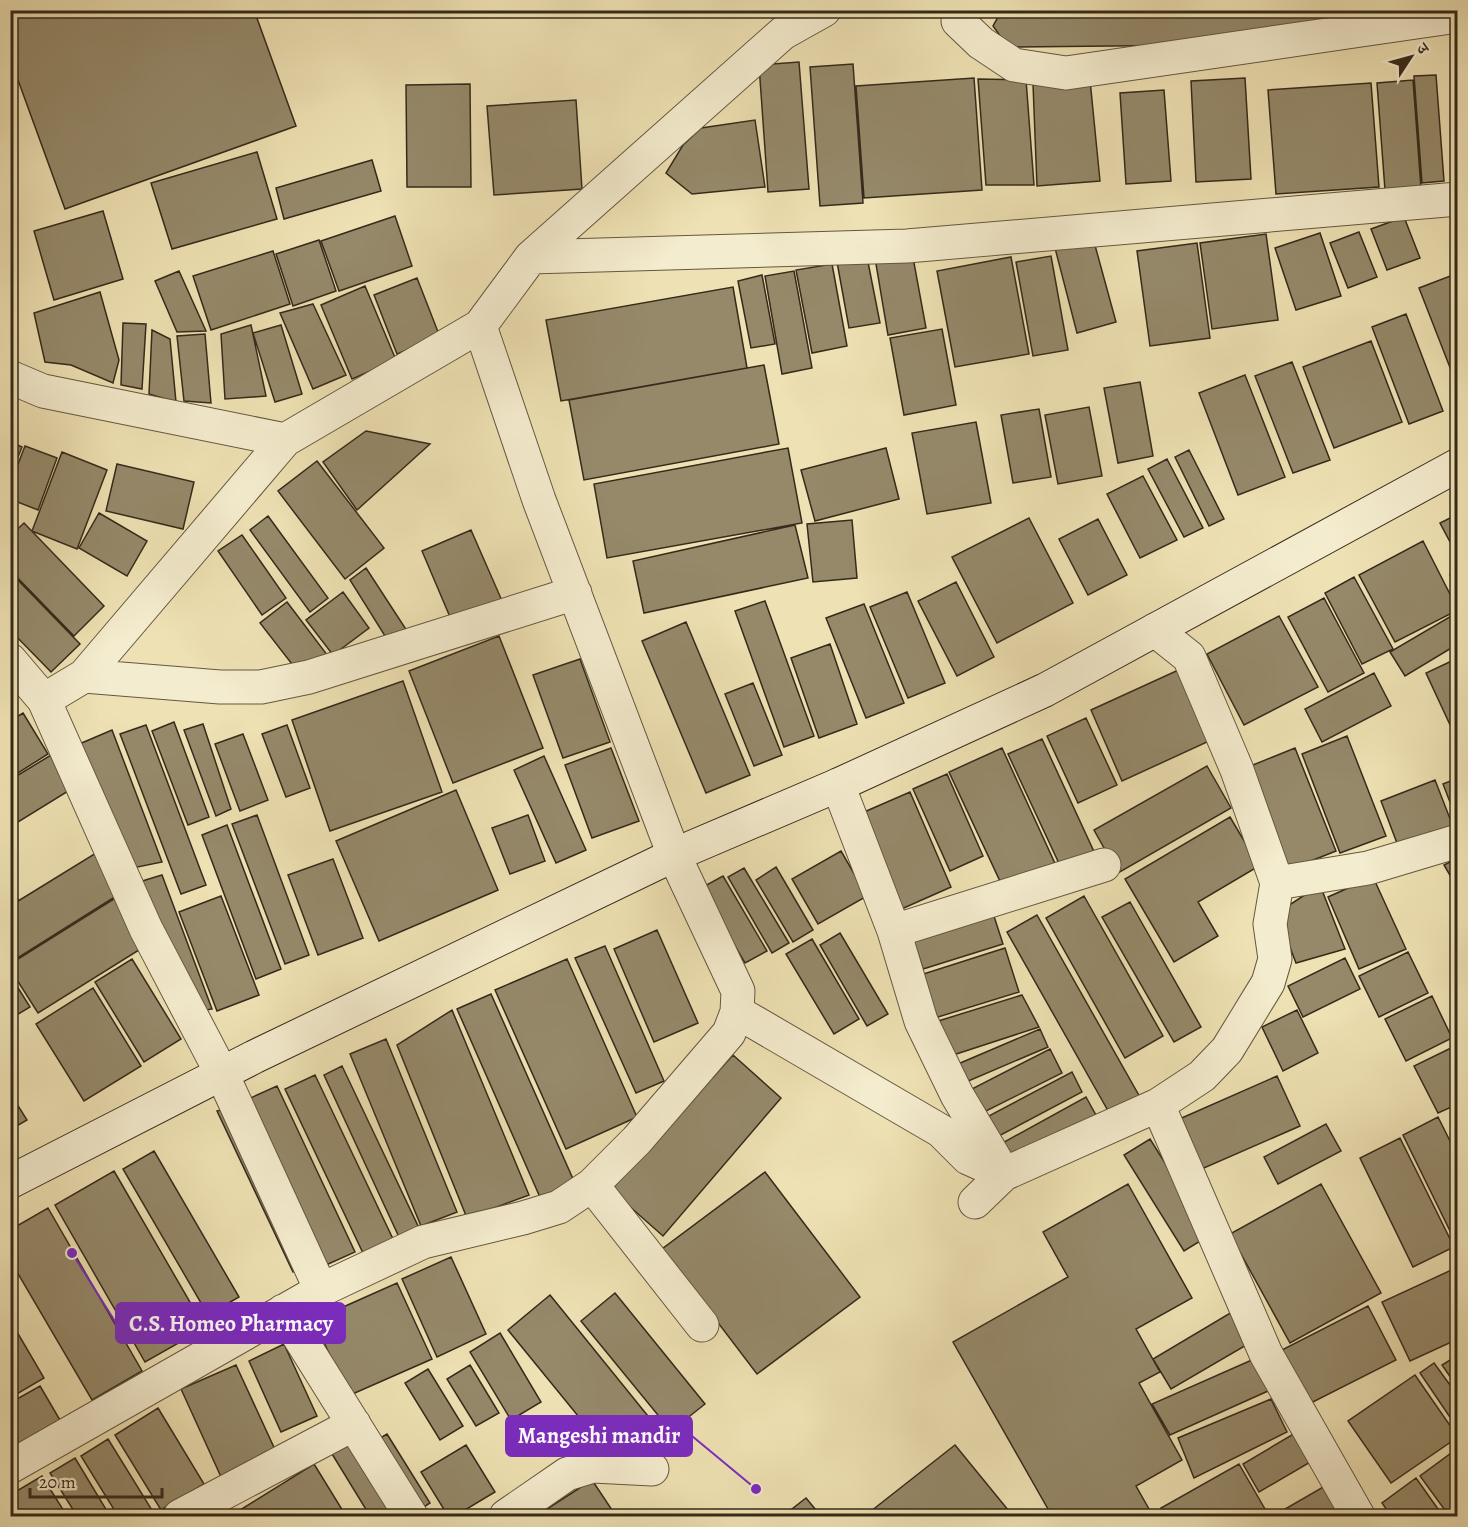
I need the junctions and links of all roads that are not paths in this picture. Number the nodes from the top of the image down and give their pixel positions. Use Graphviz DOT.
graph roads {
  1 [pos="824,10"];
  2 [pos="955,14"];
  3 [pos="1458,16"];
  4 [pos="1364,20"];
  5 [pos="1458,199"];
  6 [pos="531,257"];
  7 [pos="480,326"];
  8 [pos="10,377"];
  9 [pos="285,440"];
  10 [pos="1457,467"];
  11 [pos="575,593"];
  12 [pos="1155,630"];
  13 [pos="10,660"];
  14 [pos="84,676"];
  15 [pos="44,700"];
  16 [pos="838,785"];
  17 [pos="1458,841"];
  18 [pos="674,855"];
  19 [pos="1104,865"];
  20 [pos="1277,883"];
  21 [pos="894,932"];
  22 [pos="737,1012"];
  23 [pos="222,1074"];
  24 [pos="1158,1105"];
  25 [pos="1004,1174"];
  26 [pos="10,1182"];
  27 [pos="592,1185"];
  28 [pos="975,1202"];
  29 [pos="321,1290"];
  30 [pos="284,1311"];
  31 [pos="702,1325"];
  32 [pos="354,1424"];
  33 [pos="10,1467"];
  34 [pos="652,1469"];
  35 [pos="180,1516"];
  36 [pos="411,1516"];
  37 [pos="506,1516"];
  38 [pos="1358,1516"];
  1 -- 6 [label="street"];
  2 -- 4 [label="street"];
  3 -- 4 [label="street"];
  5 -- 6 [label="street"];
  6 -- 7 [label="street"];
  7 -- 9 [label="street"];
  7 -- 11 [label="street"];
  8 -- 9 [label="street"];
  9 -- 14 [label="street"];
  10 -- 12 [label="street"];
  11 -- 14 [label="street"];
  11 -- 18 [label="street"];
  12 -- 16 [label="street"];
  12 -- 20 [label="street"];
  13 -- 15 [label="street"];
  14 -- 15 [label="street"];
  15 -- 23 [label="street"];
  16 -- 18 [label="street"];
  16 -- 21 [label="street"];
  17 -- 20 [label="street"];
  18 -- 22 [label="street"];
  18 -- 23 [label="street"];
  19 -- 21 [label="street"];
  20 -- 24 [label="street"];
  21 -- 25 [label="street"];
  22 -- 25 [label="street"];
  22 -- 27 [label="street"];
  23 -- 26 [label="street"];
  23 -- 29 [label="street"];
  24 -- 25 [label="street"];
  24 -- 38 [label="street"];
  25 -- 28 [label="street"];
  27 -- 29 [label="street"];
  27 -- 31 [label="street"];
  29 -- 30 [label="street"];
  30 -- 32 [label="street"];
  30 -- 33 [label="street"];
  32 -- 35 [label="street"];
  32 -- 36 [label="street"];
  34 -- 37 [label="street"];
}
